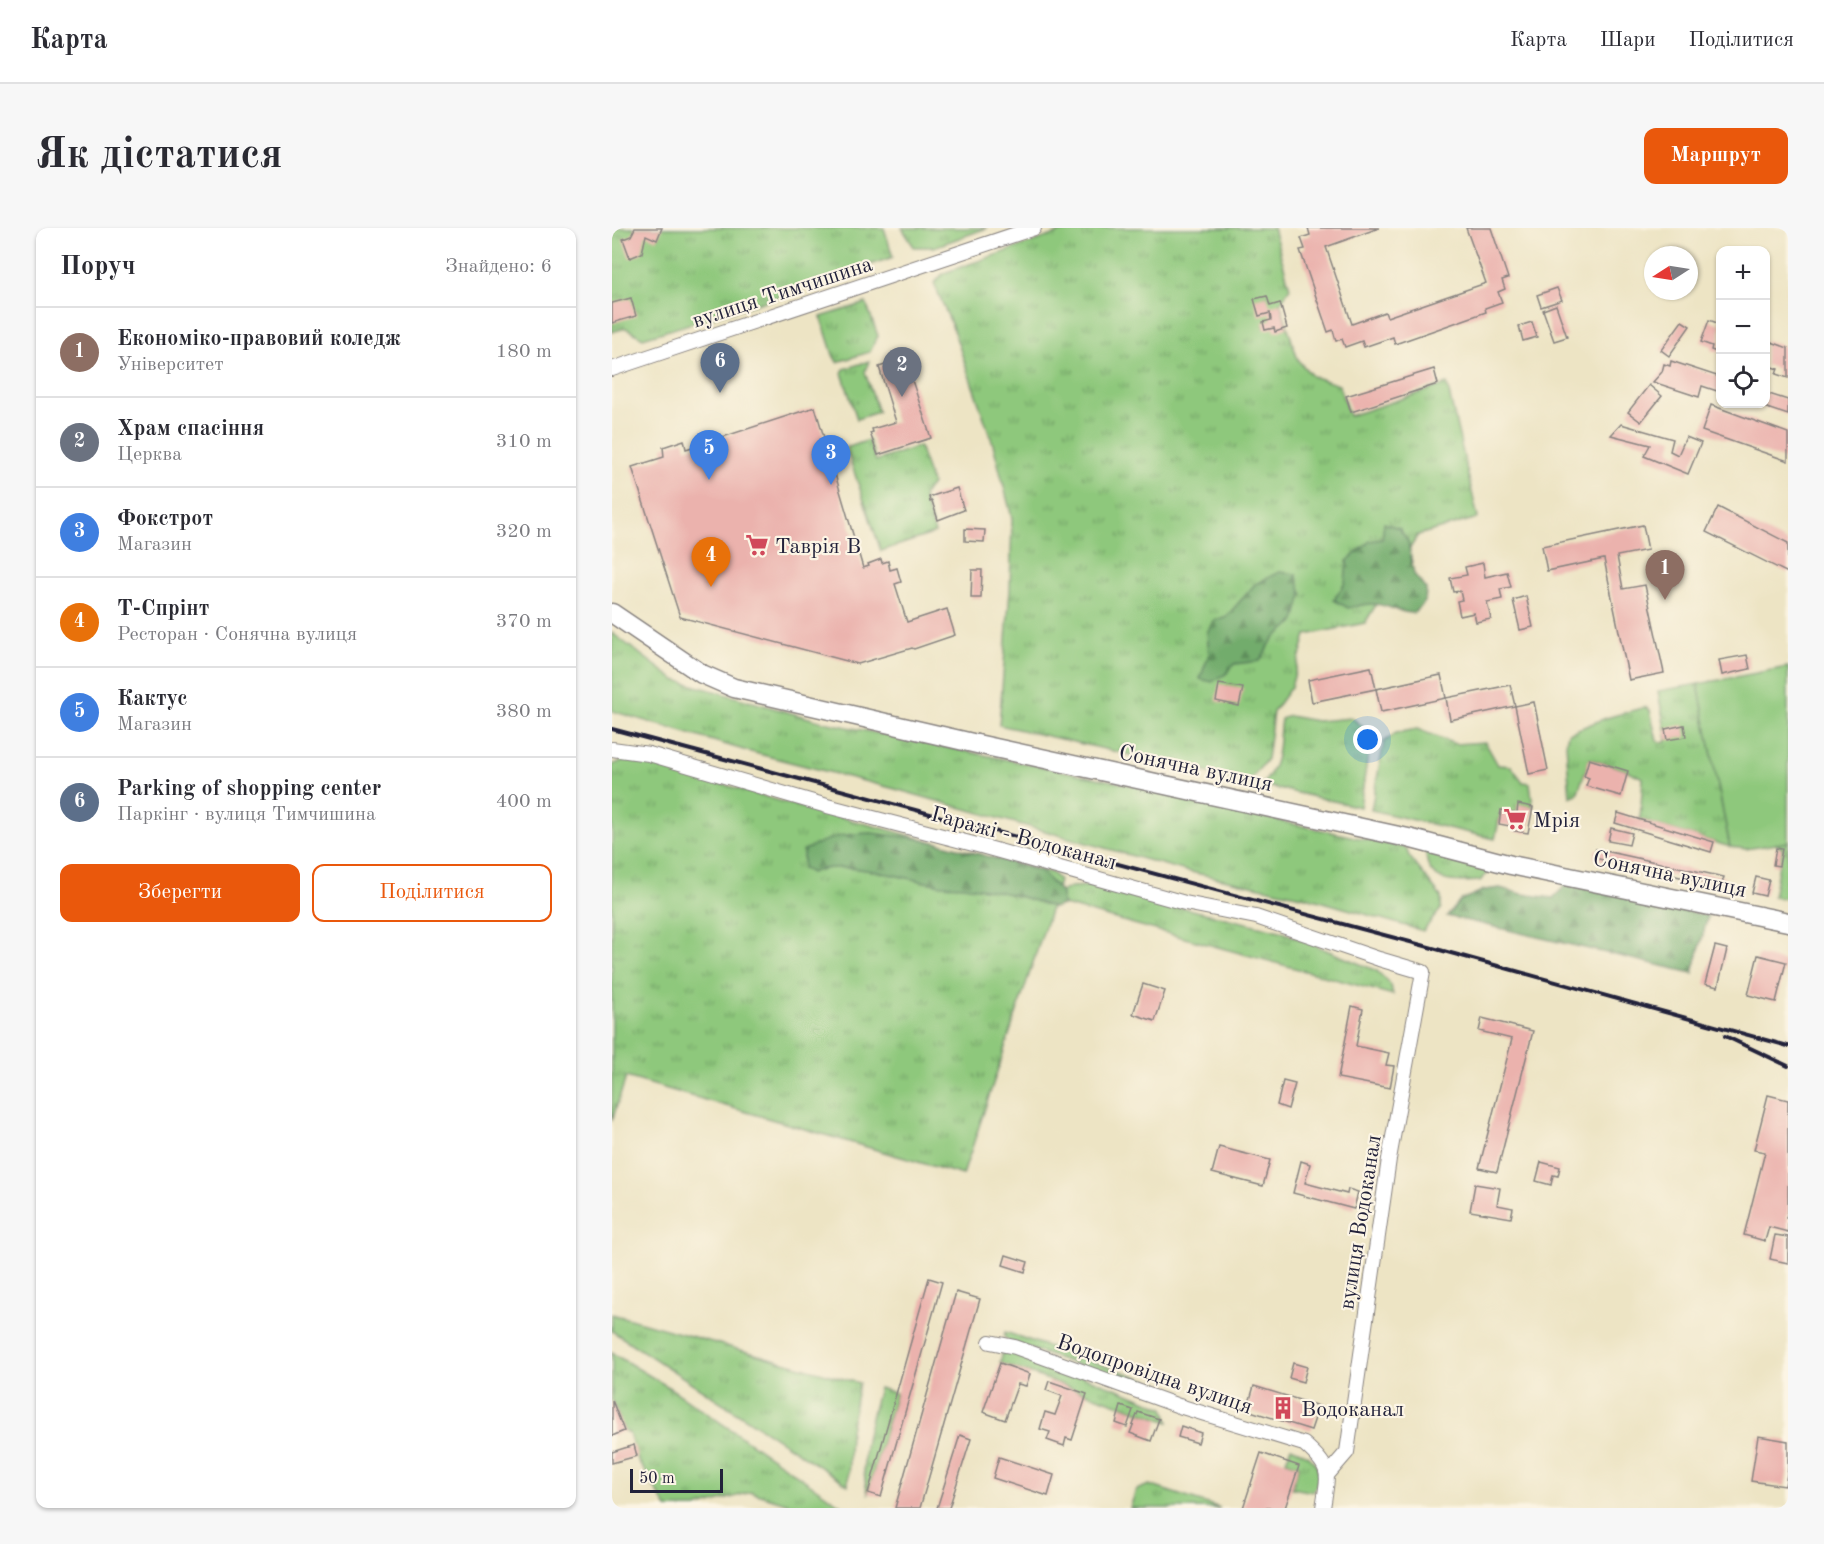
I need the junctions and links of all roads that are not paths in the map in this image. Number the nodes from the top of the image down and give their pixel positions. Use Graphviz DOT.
graph roads {
  1 [pos="1034,228"];
  2 [pos="612,369"];
  3 [pos="612,613"];
  4 [pos="612,748"];
  5 [pos="1788,922"];
  6 [pos="1423,972"];
  7 [pos="990,1342"];
  8 [pos="1328,1474"];
  9 [pos="1323,1508"];
  1 -- 2 [label="street, вулиця Тимчишина"];
  3 -- 5 [label="street, Сонячна вулиця"];
  4 -- 6 [label="street, Гаражі - Водоканал"];
  6 -- 8 [label="street, вулиця Водоканал"];
  7 -- 8 [label="street, Водопровідна вулиця"];
  8 -- 9 [label="street"];
}
